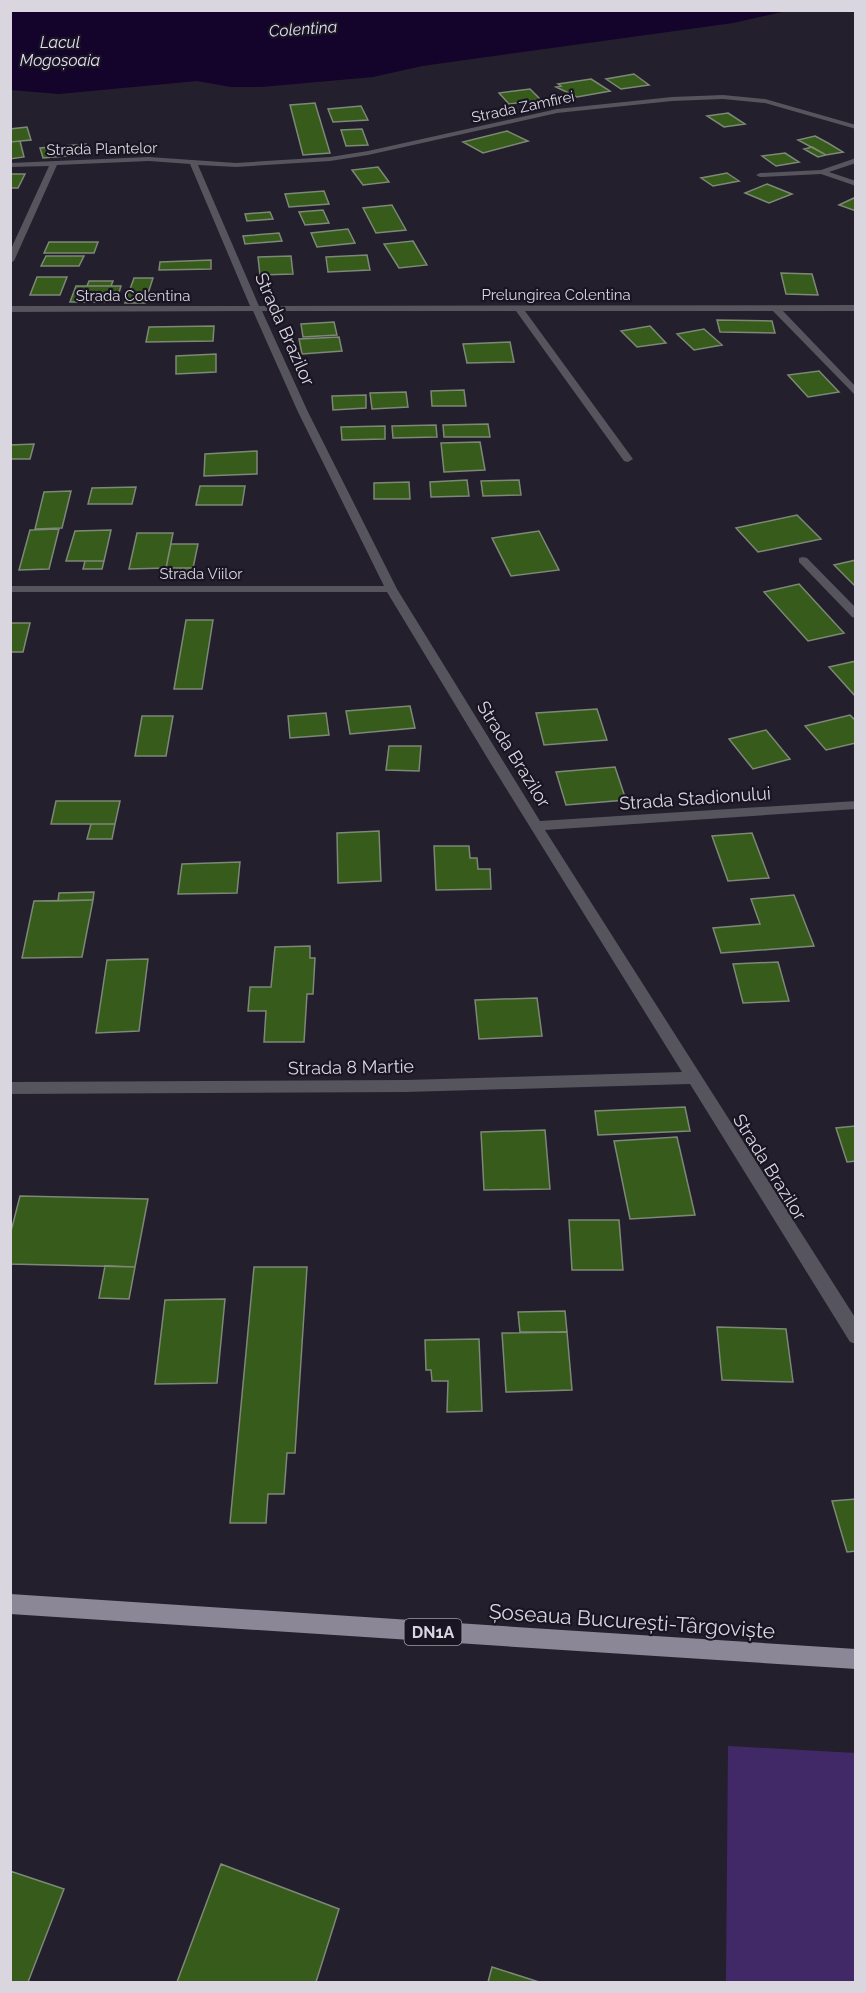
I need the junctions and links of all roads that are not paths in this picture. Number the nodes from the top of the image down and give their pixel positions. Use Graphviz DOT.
graph roads {
  1 [pos="855,127"];
  2 [pos="855,160"];
  3 [pos="54,163"];
  4 [pos="194,164"];
  5 [pos="10,165"];
  6 [pos="822,172"];
  7 [pos="760,175"];
  8 [pos="855,184"];
  9 [pos="10,261"];
  10 [pos="518,308"];
  11 [pos="855,308"];
  12 [pos="10,309"];
  13 [pos="256,309"];
  14 [pos="776,309"];
  15 [pos="855,393"];
  16 [pos="628,459"];
  17 [pos="804,560"];
  18 [pos="10,589"];
  19 [pos="391,589"];
  20 [pos="855,615"];
  21 [pos="855,805"];
  22 [pos="537,826"];
  23 [pos="693,1078"];
  24 [pos="10,1088"];
  25 [pos="855,1336"];
  26 [pos="10,1604"];
  27 [pos="855,1659"];
  1 -- 4 [label="street, Strada Zamfirei"];
  2 -- 6 [label="street"];
  3 -- 4 [label="street, Strada Plantelor"];
  3 -- 5 [label="street, Strada Plantelor"];
  3 -- 9 [label="street"];
  4 -- 13 [label="street, Strada Brazilor"];
  6 -- 7 [label="street"];
  6 -- 8 [label="street"];
  10 -- 13 [label="street, Prelungirea Colentina"];
  10 -- 14 [label="street, Prelungirea Colentina"];
  10 -- 16 [label="street"];
  11 -- 14 [label="street, Prelungirea Colentina"];
  12 -- 13 [label="street, Strada Colentina"];
  13 -- 19 [label="street, Strada Brazilor"];
  14 -- 15 [label="street"];
  17 -- 20 [label="street"];
  18 -- 19 [label="street, Strada Viilor"];
  19 -- 22 [label="street, Strada Brazilor"];
  21 -- 22 [label="street, Strada Stadionului"];
  22 -- 23 [label="street, Strada Brazilor"];
  23 -- 24 [label="street, Strada 8 Martie"];
  23 -- 25 [label="street, Strada Brazilor"];
  26 -- 27 [label="main road, Șoseaua București-Târgoviște / DN1A"];
}
